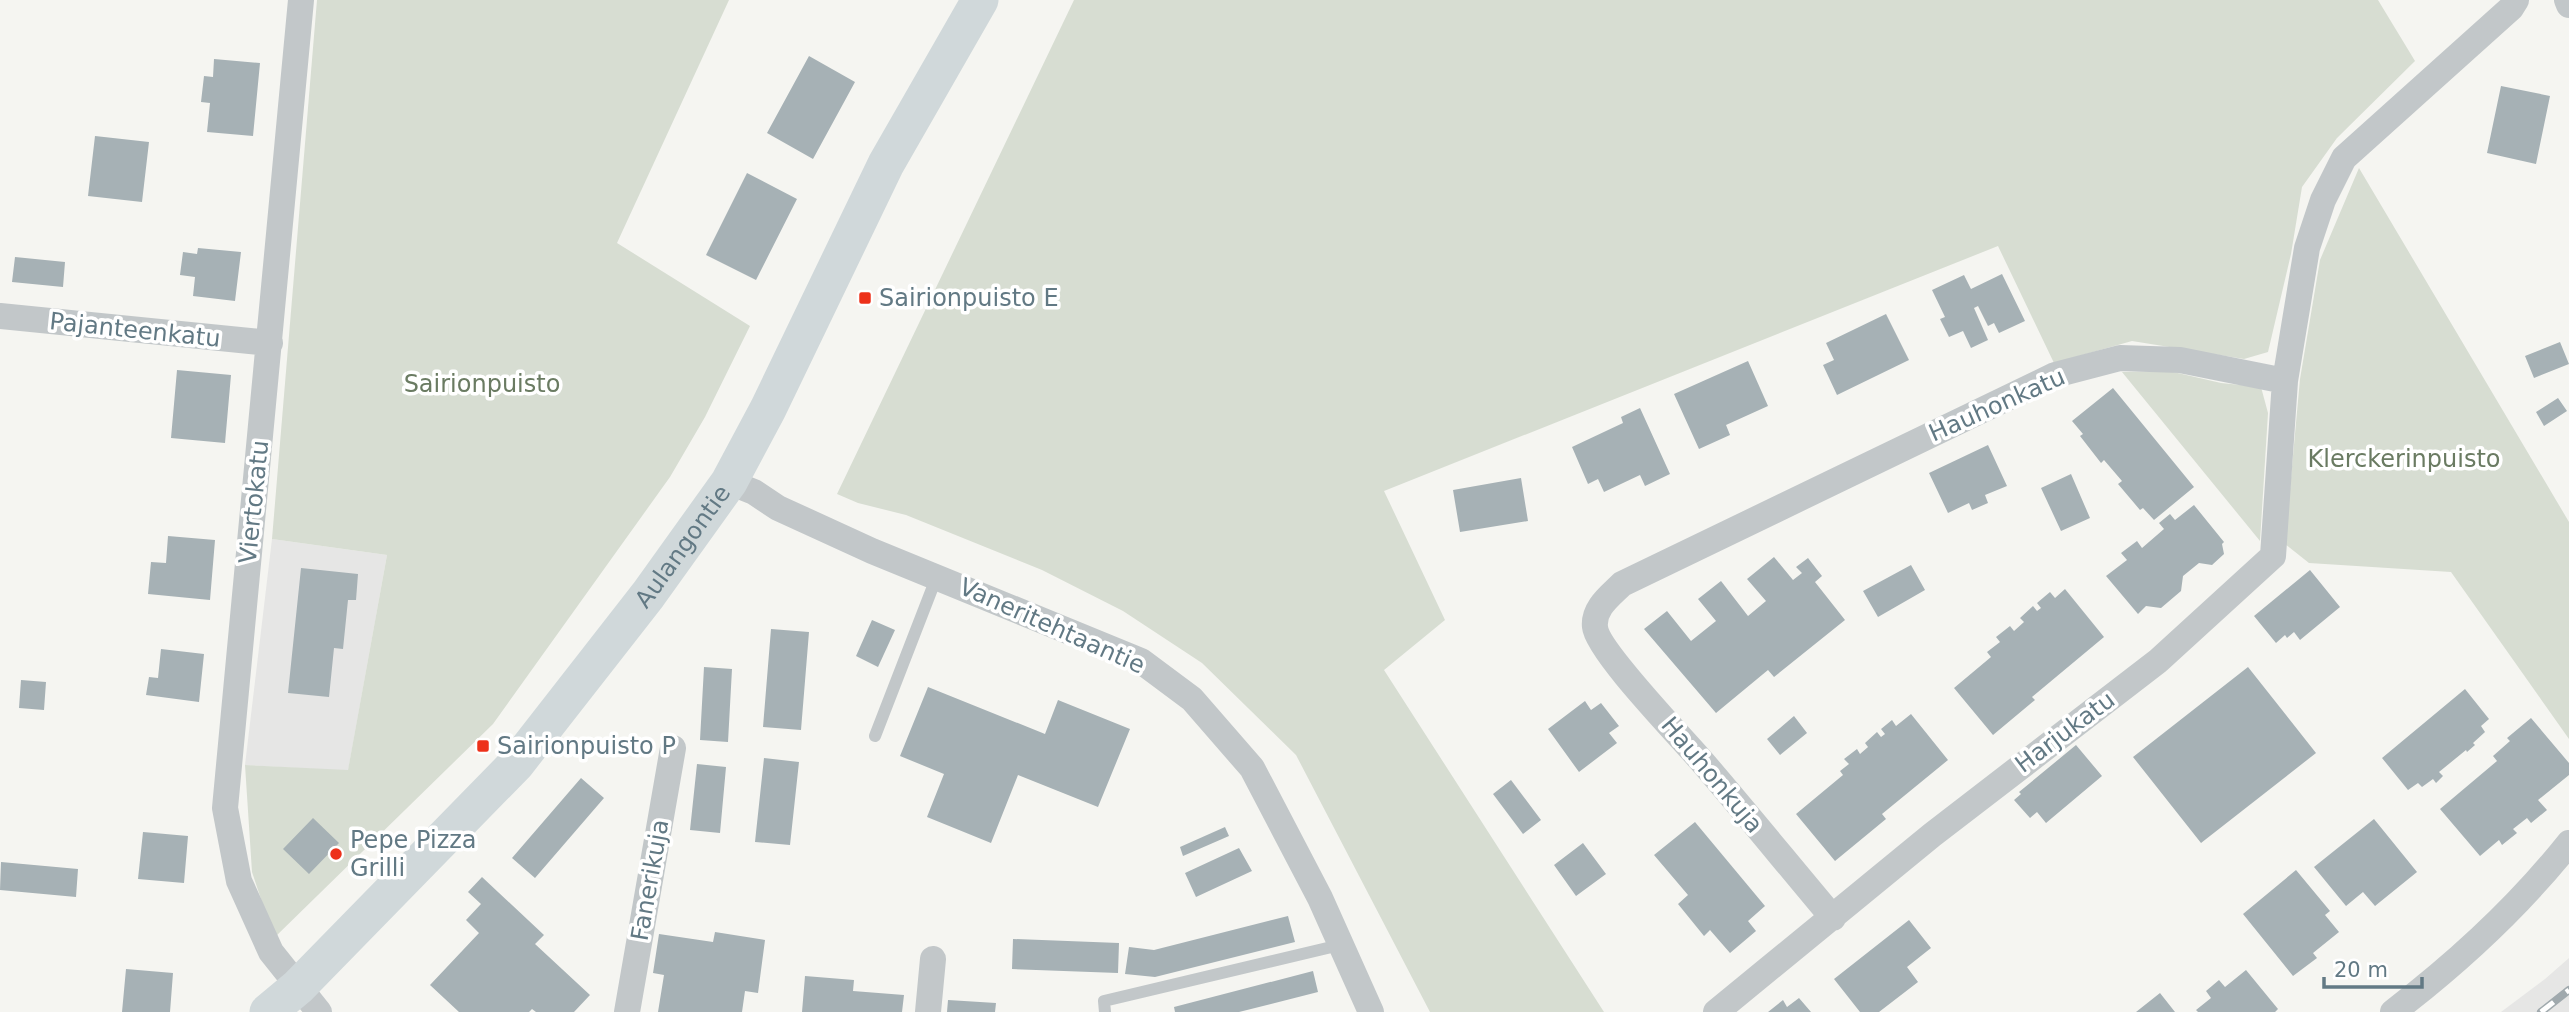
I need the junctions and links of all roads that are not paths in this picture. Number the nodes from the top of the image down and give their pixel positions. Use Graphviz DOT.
graph roads {
  1 [pos="301,0"];
  2 [pos="980,0"];
  3 [pos="2516,0"];
  4 [pos="2567,0"];
  5 [pos="2569,5"];
  6 [pos="0,316"];
  7 [pos="270,343"];
  8 [pos="2285,381"];
  9 [pos="729,482"];
  10 [pos="937,576"];
  11 [pos="1594,631"];
  12 [pos="875,736"];
  13 [pos="673,748"];
  14 [pos="2569,843"];
  15 [pos="1833,918"];
  16 [pos="1340,945"];
  17 [pos="933,959"];
  18 [pos="309,999"];
  19 [pos="268,1012"];
  20 [pos="627,1012"];
  21 [pos="928,1012"];
  22 [pos="1105,1012"];
  23 [pos="1371,1012"];
  24 [pos="1716,1012"];
  25 [pos="2393,1012"];
  1 -- 7 [label="street, Viertokatu"];
  2 -- 9 [label="main road, Aulangontie"];
  3 -- 8 [label="street"];
  4 -- 5 [label="street"];
  6 -- 7 [label="street, Pajanteenkatu"];
  7 -- 18 [label="street, Viertokatu"];
  8 -- 11 [label="street, Hauhonkatu"];
  8 -- 15 [label="street, Harjukatu"];
  9 -- 10 [label="street, Vaneritehtaantie"];
  9 -- 18 [label="main road, Aulangontie"];
  10 -- 12 [label="lane"];
  10 -- 16 [label="street, Vaneritehtaantie"];
  11 -- 15 [label="street, Hauhonkuja"];
  13 -- 20 [label="street, Fanerikuja"];
  14 -- 25 [label="street"];
  15 -- 24 [label="street, Harjukatu"];
  16 -- 22 [label="lane"];
  16 -- 23 [label="street, Vaneritehtaantie"];
  17 -- 21 [label="street"];
  18 -- 19 [label="main road, Aulangontie"];
}
